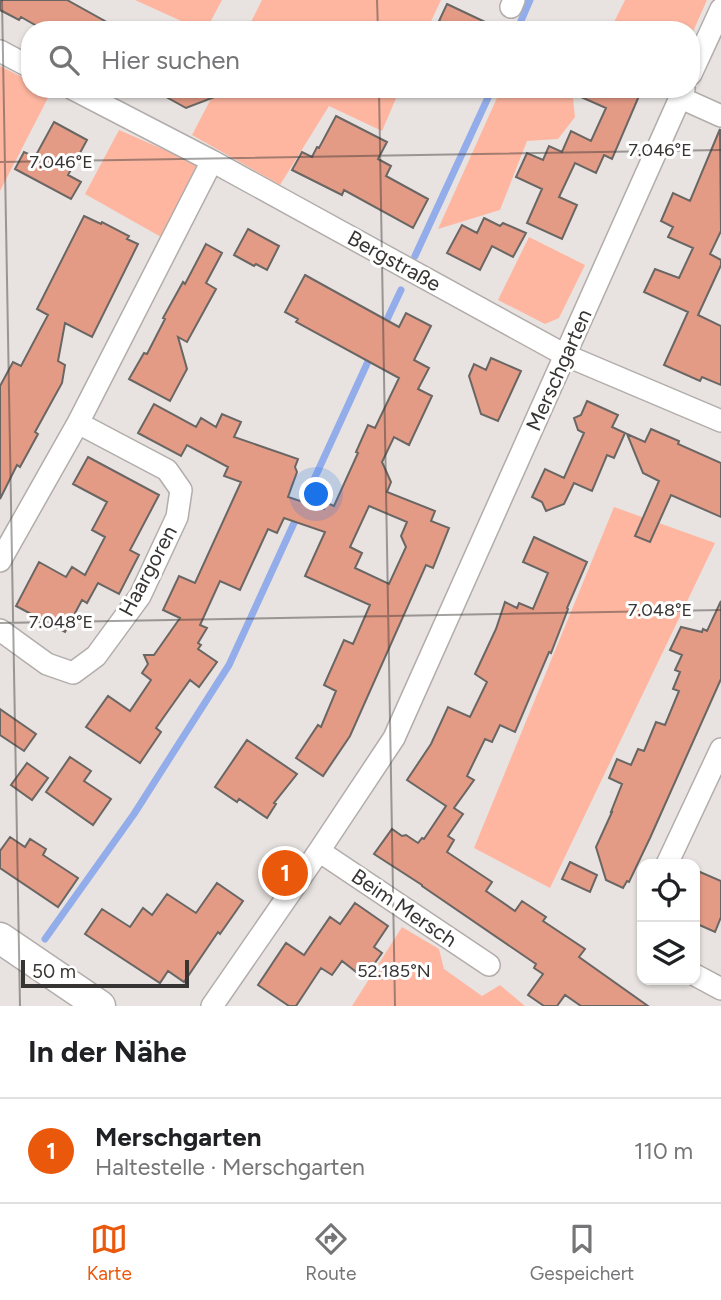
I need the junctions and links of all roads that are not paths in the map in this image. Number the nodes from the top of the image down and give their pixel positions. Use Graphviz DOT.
graph roads {
  1 [pos="721,9"];
  2 [pos="0,51"];
  3 [pos="700,54"];
  4 [pos="21,62"];
  5 [pos="90,98"];
  6 [pos="680,98"];
  7 [pos="689,98"];
  8 [pos="721,116"];
  9 [pos="212,161"];
  10 [pos="565,355"];
  11 [pos="721,421"];
  12 [pos="78,423"];
  13 [pos="0,561"];
  14 [pos="0,630"];
  15 [pos="721,749"];
  16 [pos="319,851"];
  17 [pos="669,859"];
  18 [pos="0,938"];
  19 [pos="489,965"];
  20 [pos="700,978"];
  21 [pos="721,989"];
  22 [pos="100,1006"];
  23 [pos="212,1006"];
  1 -- 3 [label="street"];
  2 -- 4 [label="street"];
  5 -- 9 [label="street, Bergstraße"];
  6 -- 10 [label="street, Merschgarten"];
  7 -- 8 [label="street"];
  9 -- 10 [label="street, Bergstraße"];
  9 -- 12 [label="street"];
  10 -- 11 [label="street, Bergstraße"];
  10 -- 16 [label="street, Merschgarten"];
  12 -- 13 [label="street"];
  12 -- 14 [label="street, Haargoren"];
  15 -- 17 [label="street"];
  16 -- 19 [label="street, Beim Mersch"];
  16 -- 23 [label="street, Merschgarten"];
  18 -- 22 [label="main road"];
  20 -- 21 [label="street"];
}
